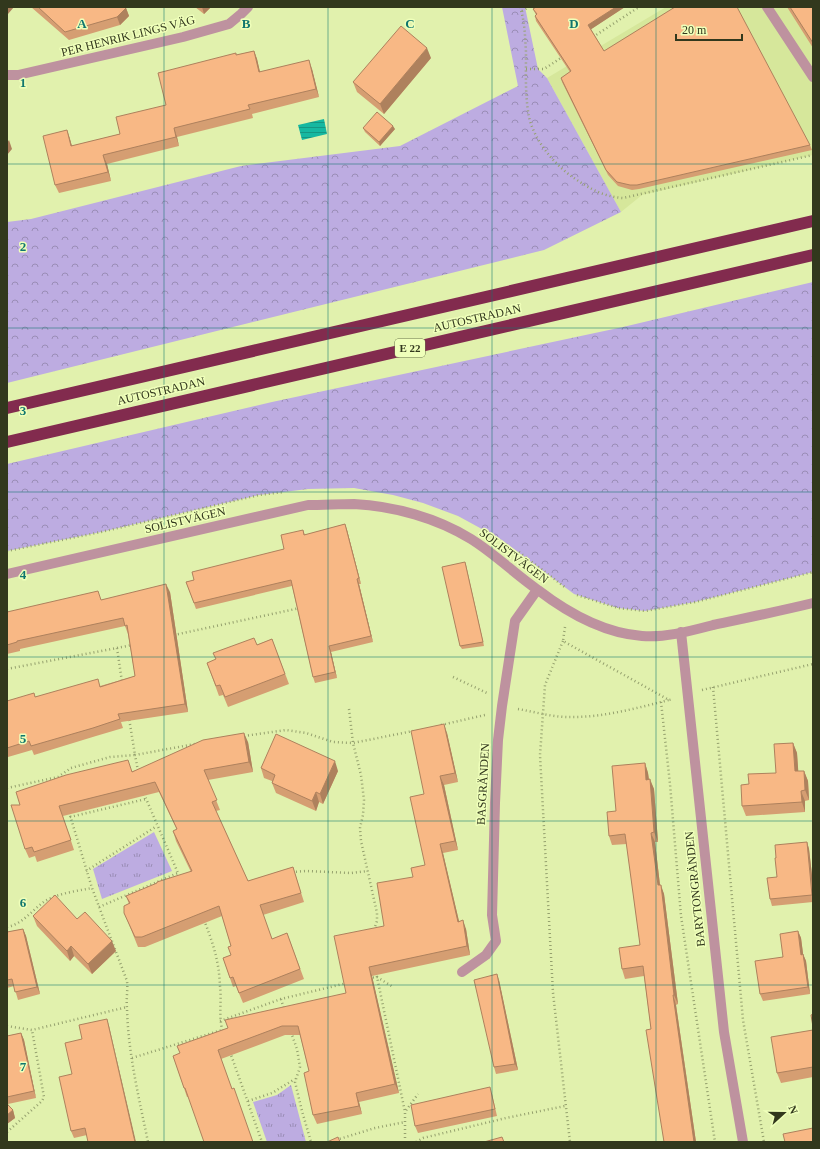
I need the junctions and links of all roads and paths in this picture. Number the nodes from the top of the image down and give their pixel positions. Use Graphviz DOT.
graph roads {
  1 [pos="248,7"];
  2 [pos="520,7"];
  3 [pos="529,7"];
  4 [pos="640,7"];
  5 [pos="767,7"];
  6 [pos="522,11"];
  7 [pos="589,40"];
  8 [pos="570,52"];
  9 [pos="526,69"];
  10 [pos="7,75"];
  11 [pos="813,77"];
  12 [pos="813,155"];
  13 [pos="813,221"];
  14 [pos="813,255"];
  15 [pos="7,408"];
  16 [pos="7,442"];
  17 [pos="287,492"];
  18 [pos="514,548"];
  19 [pos="7,551"];
  20 [pos="813,572"];
  21 [pos="7,574"];
  22 [pos="537,590"];
  23 [pos="569,590"];
  24 [pos="574,594"];
  25 [pos="813,603"];
  26 [pos="300,607"];
  27 [pos="681,632"];
  28 [pos="170,636"];
  29 [pos="563,641"];
  30 [pos="140,643"];
  31 [pos="117,648"];
  32 [pos="7,669"];
  33 [pos="453,677"];
  34 [pos="123,686"];
  35 [pos="713,687"];
  36 [pos="669,700"];
  37 [pos="661,702"];
  38 [pos="502,705"];
  39 [pos="349,709"];
  40 [pos="543,714"];
  41 [pos="128,716"];
  42 [pos="439,725"];
  43 [pos="416,730"];
  44 [pos="238,738"];
  45 [pos="353,743"];
  46 [pos="199,744"];
  47 [pos="135,754"];
  48 [pos="58,776"];
  49 [pos="139,777"];
  50 [pos="60,783"];
  51 [pos="7,788"];
  52 [pos="143,792"];
  53 [pos="146,799"];
  54 [pos="68,811"];
  55 [pos="70,817"];
  56 [pos="157,826"];
  57 [pos="86,871"];
  58 [pos="368,871"];
  59 [pos="178,873"];
  60 [pos="286,874"];
  61 [pos="182,879"];
  62 [pos="92,888"];
  63 [pos="99,907"];
  64 [pos="201,914"];
  65 [pos="7,927"];
  66 [pos="373,935"];
  67 [pos="376,969"];
  68 [pos="462,972"];
  69 [pos="377,977"];
  70 [pos="363,980"];
  71 [pos="349,983"];
  72 [pos="393,987"];
  73 [pos="281,1000"];
  74 [pos="127,1007"];
  75 [pos="285,1012"];
  76 [pos="220,1021"];
  77 [pos="7,1026"];
  78 [pos="32,1030"];
  79 [pos="222,1030"];
  80 [pos="291,1030"];
  81 [pos="225,1037"];
  82 [pos="230,1051"];
  83 [pos="132,1058"];
  84 [pos="296,1079"];
  85 [pos="418,1094"];
  86 [pos="248,1101"];
  87 [pos="565,1106"];
  88 [pos="405,1112"];
  89 [pos="405,1122"];
  90 [pos="7,1132"];
  91 [pos="335,1140"];
  92 [pos="148,1142"];
  93 [pos="262,1142"];
  94 [pos="311,1142"];
  95 [pos="405,1142"];
  96 [pos="416,1142"];
  97 [pos="570,1142"];
  98 [pos="714,1142"];
  99 [pos="742,1142"];
  100 [pos="764,1142"];
  1 -- 10 [label="street, PER HENRIK LINGS VÄG"];
  2 -- 6 [label="path"];
  3 -- 6 [label="path"];
  4 -- 7 [label="path"];
  5 -- 11 [label="street"];
  6 -- 9 [label="path"];
  8 -- 9 [label="path"];
  9 -- 12 [label="path"];
  13 -- 15 [label="highway, AUTOSTRADAN"];
  14 -- 16 [label="highway, AUTOSTRADAN / E 22"];
  17 -- 19 [label="path"];
  18 -- 23 [label="path"];
  20 -- 24 [label="path"];
  21 -- 22 [label="street, SOLISTVÄGEN"];
  22 -- 27 [label="street, SOLISTVÄGEN"];
  22 -- 38 [label="street, BASGRÄNDEN"];
  25 -- 27 [label="street, SOLISTVÄGEN"];
  26 -- 28 [label="path"];
  27 -- 99 [label="street, BARYTONGRÄNDEN"];
  29 -- 40 [label="path"];
  30 -- 31 [label="path"];
  31 -- 32 [label="path"];
  31 -- 34 [label="path"];
  33 -- 38 [label="path"];
  35 -- 100 [label="path"];
  36 -- 37 [label="path"];
  37 -- 40 [label="path"];
  37 -- 98 [label="path"];
  38 -- 40 [label="path"];
  38 -- 42 [label="path"];
  38 -- 68 [label="street, BASGRÄNDEN"];
  39 -- 45 [label="path"];
  40 -- 87 [label="path"];
  41 -- 47 [label="path"];
  43 -- 45 [label="path"];
  44 -- 45 [label="path"];
  45 -- 58 [label="path"];
  46 -- 47 [label="path"];
  47 -- 48 [label="path"];
  47 -- 49 [label="path"];
  48 -- 50 [label="path"];
  48 -- 51 [label="path"];
  52 -- 53 [label="path"];
  53 -- 55 [label="path"];
  53 -- 56 [label="path"];
  54 -- 55 [label="path"];
  55 -- 57 [label="path"];
  56 -- 57 [label="path"];
  56 -- 59 [label="path"];
  57 -- 62 [label="path"];
  58 -- 60 [label="path"];
  58 -- 66 [label="path"];
  59 -- 61 [label="path"];
  59 -- 63 [label="path"];
  62 -- 63 [label="path"];
  62 -- 65 [label="path"];
  63 -- 74 [label="path"];
  64 -- 76 [label="path"];
  67 -- 69 [label="path"];
  69 -- 70 [label="path"];
  69 -- 72 [label="path"];
  69 -- 88 [label="path"];
  71 -- 73 [label="path"];
  73 -- 75 [label="path"];
  73 -- 76 [label="path"];
  74 -- 78 [label="path"];
  74 -- 83 [label="path"];
  76 -- 79 [label="path"];
  77 -- 78 [label="path"];
  78 -- 90 [label="path"];
  79 -- 81 [label="path"];
  79 -- 83 [label="path"];
  80 -- 84 [label="path"];
  82 -- 86 [label="path"];
  83 -- 92 [label="path"];
  84 -- 86 [label="path"];
  84 -- 94 [label="path"];
  85 -- 88 [label="path"];
  86 -- 93 [label="path"];
  87 -- 96 [label="path"];
  87 -- 97 [label="path"];
  88 -- 89 [label="path"];
  89 -- 91 [label="path"];
  89 -- 95 [label="path"];
}
